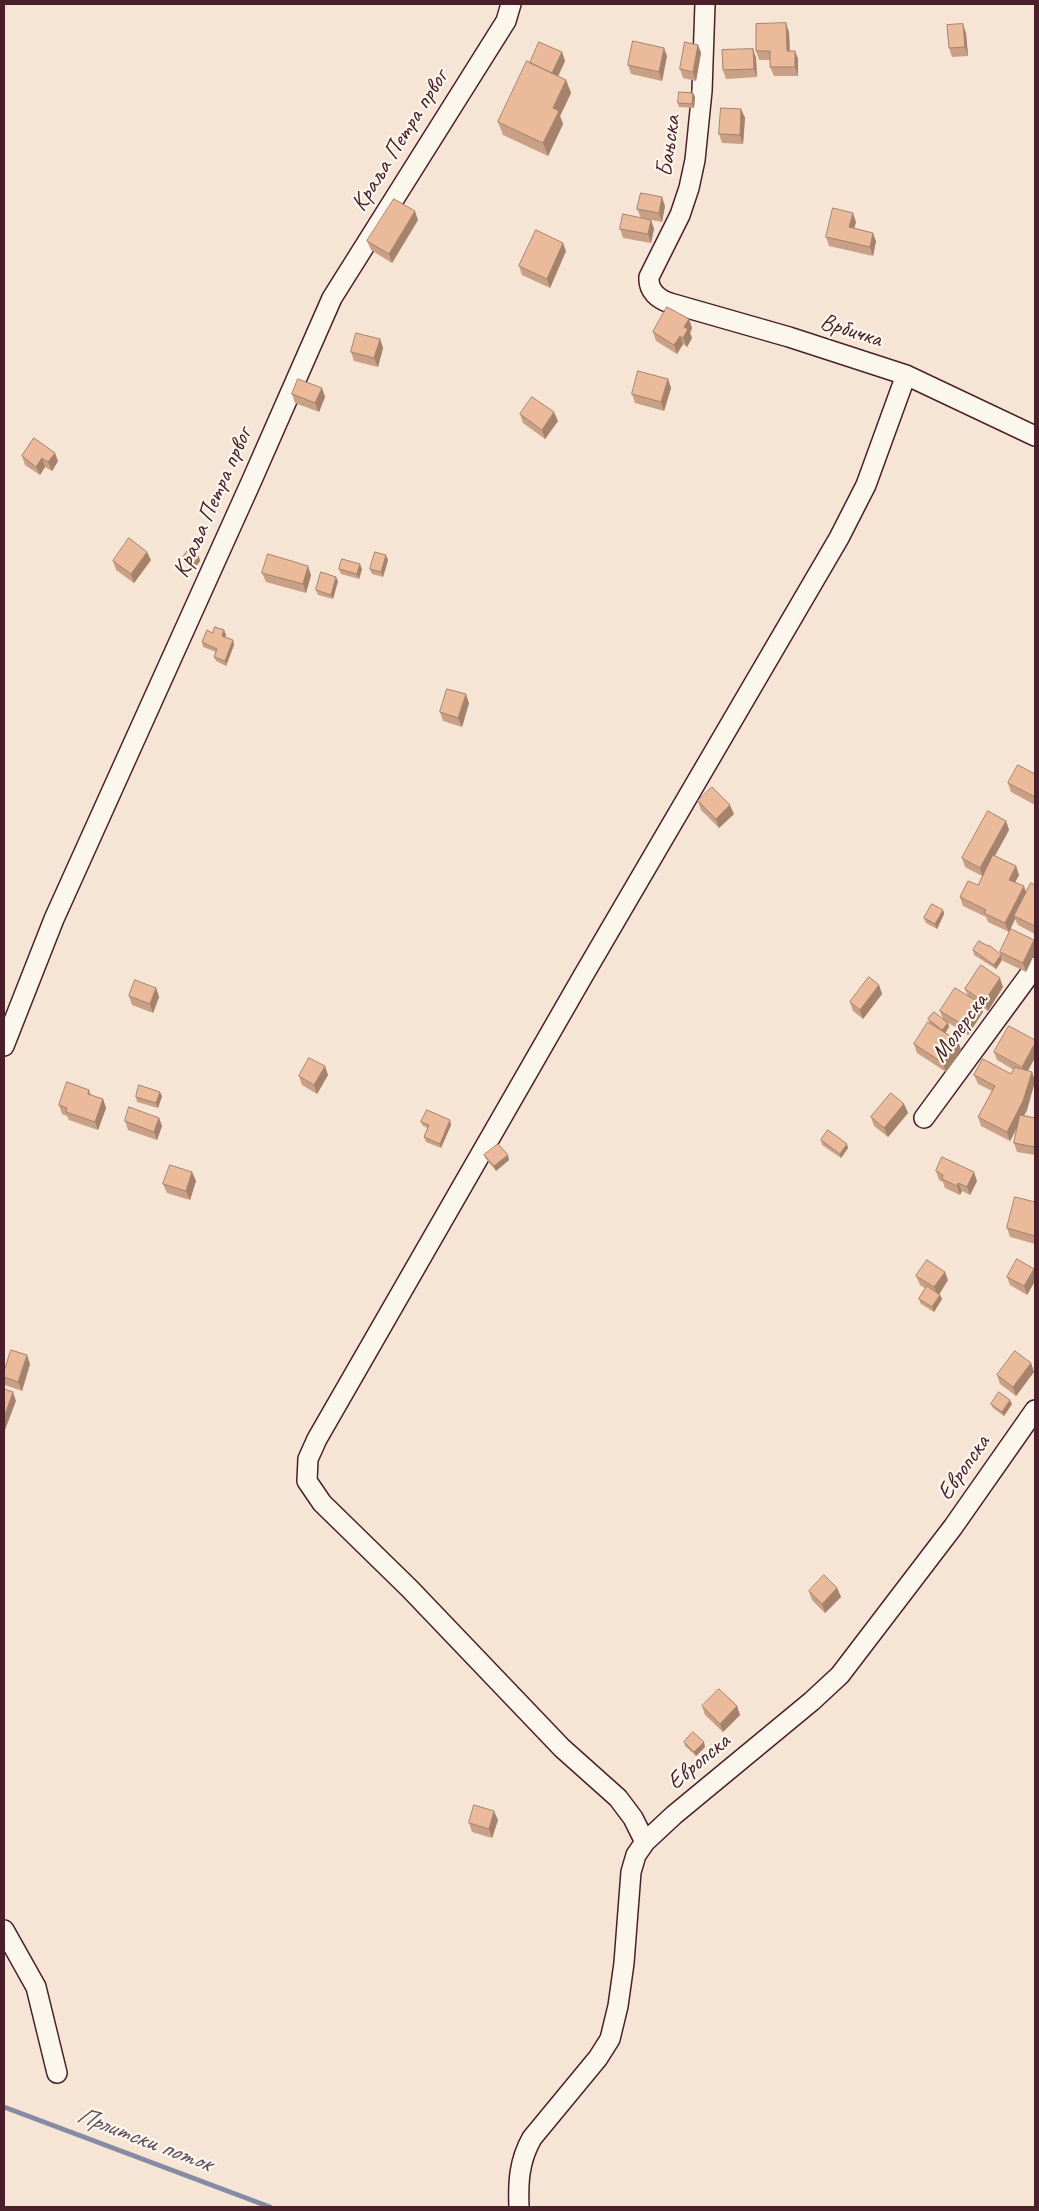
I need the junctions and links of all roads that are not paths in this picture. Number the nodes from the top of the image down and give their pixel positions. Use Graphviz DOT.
graph roads {
  1 [pos="511,4"];
  2 [pos="705,4"];
  3 [pos="650,286"];
  4 [pos="906,375"];
  5 [pos="1035,436"];
  6 [pos="1035,967"];
  7 [pos="4,1046"];
  8 [pos="924,1118"];
  9 [pos="1035,1410"];
  10 [pos="645,1842"];
  11 [pos="4,1930"];
  12 [pos="57,2073"];
  13 [pos="519,2207"];
  1 -- 7 [label="street, Краља Петра првог"];
  2 -- 3 [label="street, Бањска"];
  3 -- 4 [label="street, Врбичка"];
  4 -- 5 [label="street, Врбичка"];
  4 -- 10 [label="street"];
  6 -- 8 [label="street, Молерска"];
  9 -- 10 [label="street, Европска"];
  10 -- 13 [label="street, Европска"];
  11 -- 12 [label="street"];
}
